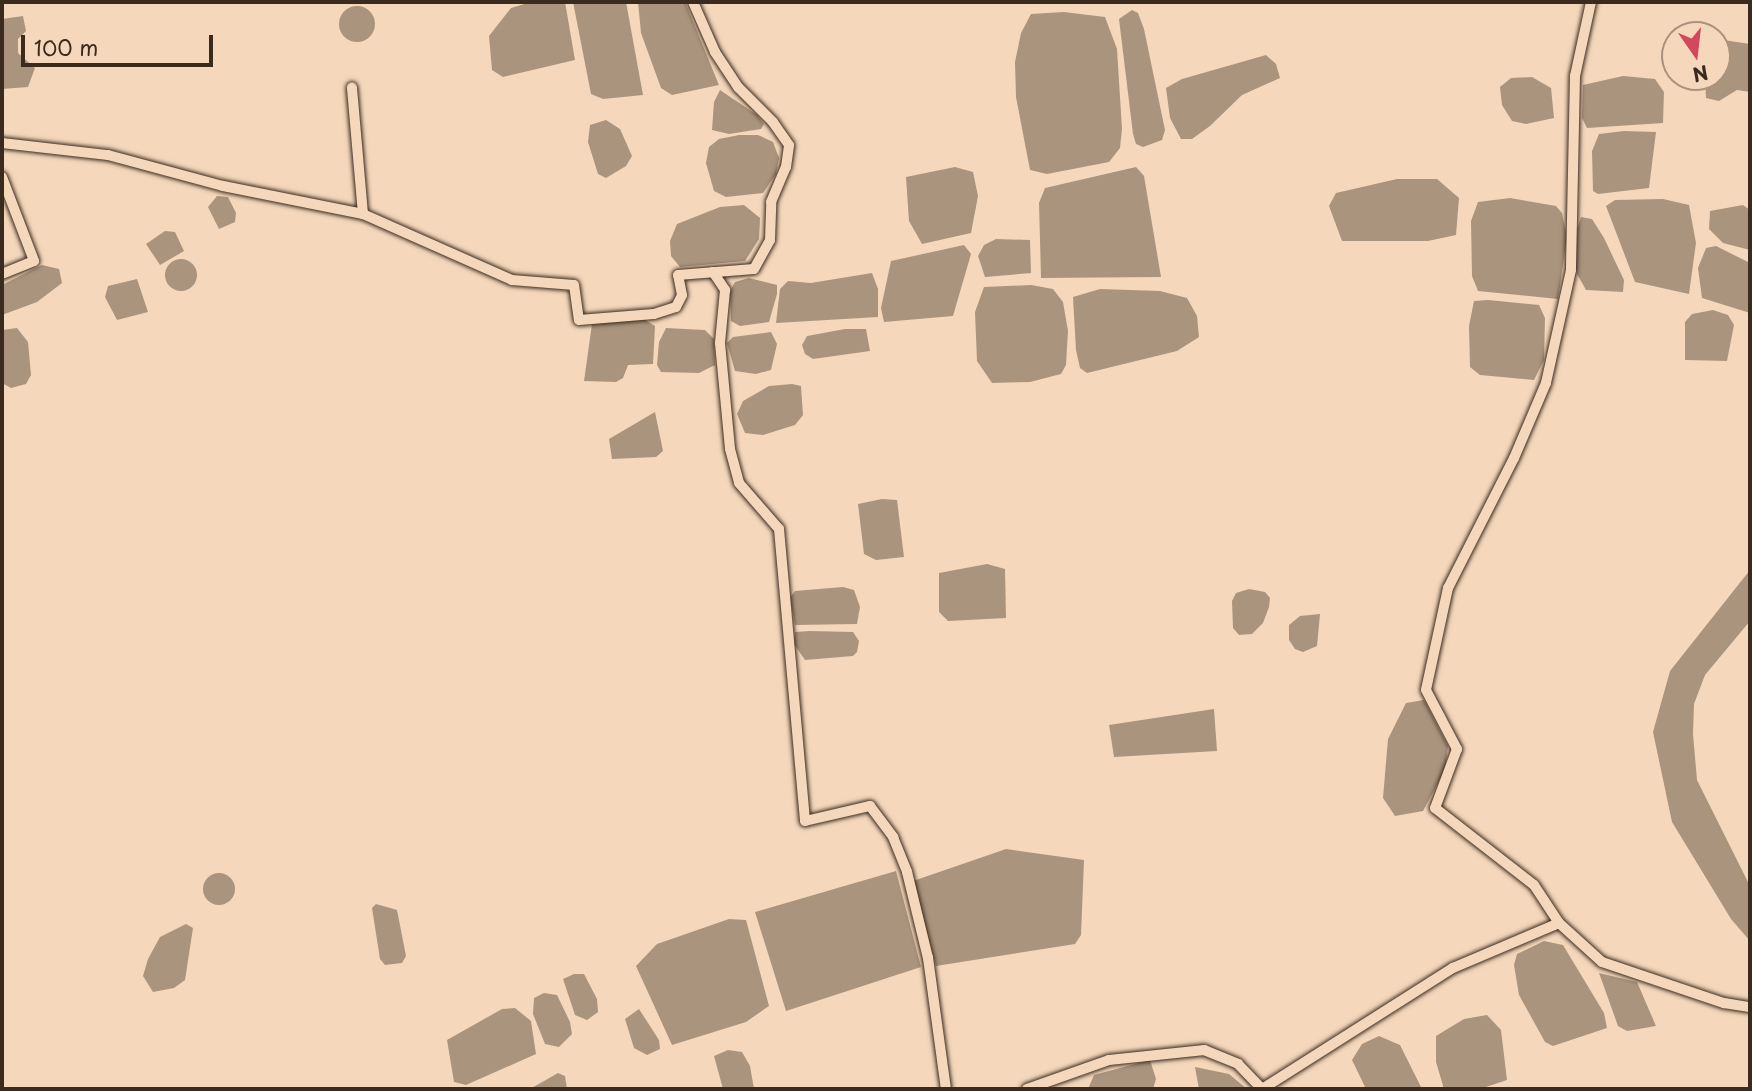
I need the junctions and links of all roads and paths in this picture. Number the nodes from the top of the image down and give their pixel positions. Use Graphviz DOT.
graph roads {
  1 [pos="693,2"];
  2 [pos="1591,2"];
  3 [pos="352,88"];
  4 [pos="2,143"];
  5 [pos="2,177"];
  6 [pos="363,215"];
  7 [pos="713,272"];
  8 [pos="2,274"];
  9 [pos="1559,923"];
  10 [pos="1750,1007"];
  11 [pos="946,1089"];
  12 [pos="1027,1089"];
  13 [pos="1262,1089"];
  1 -- 7 [label="street"];
  2 -- 9 [label="street"];
  3 -- 6 [label="street"];
  4 -- 6 [label="street"];
  5 -- 8 [label="street"];
  6 -- 7 [label="street"];
  7 -- 11 [label="street"];
  9 -- 10 [label="street"];
  9 -- 13 [label="street"];
  12 -- 13 [label="street"];
}
